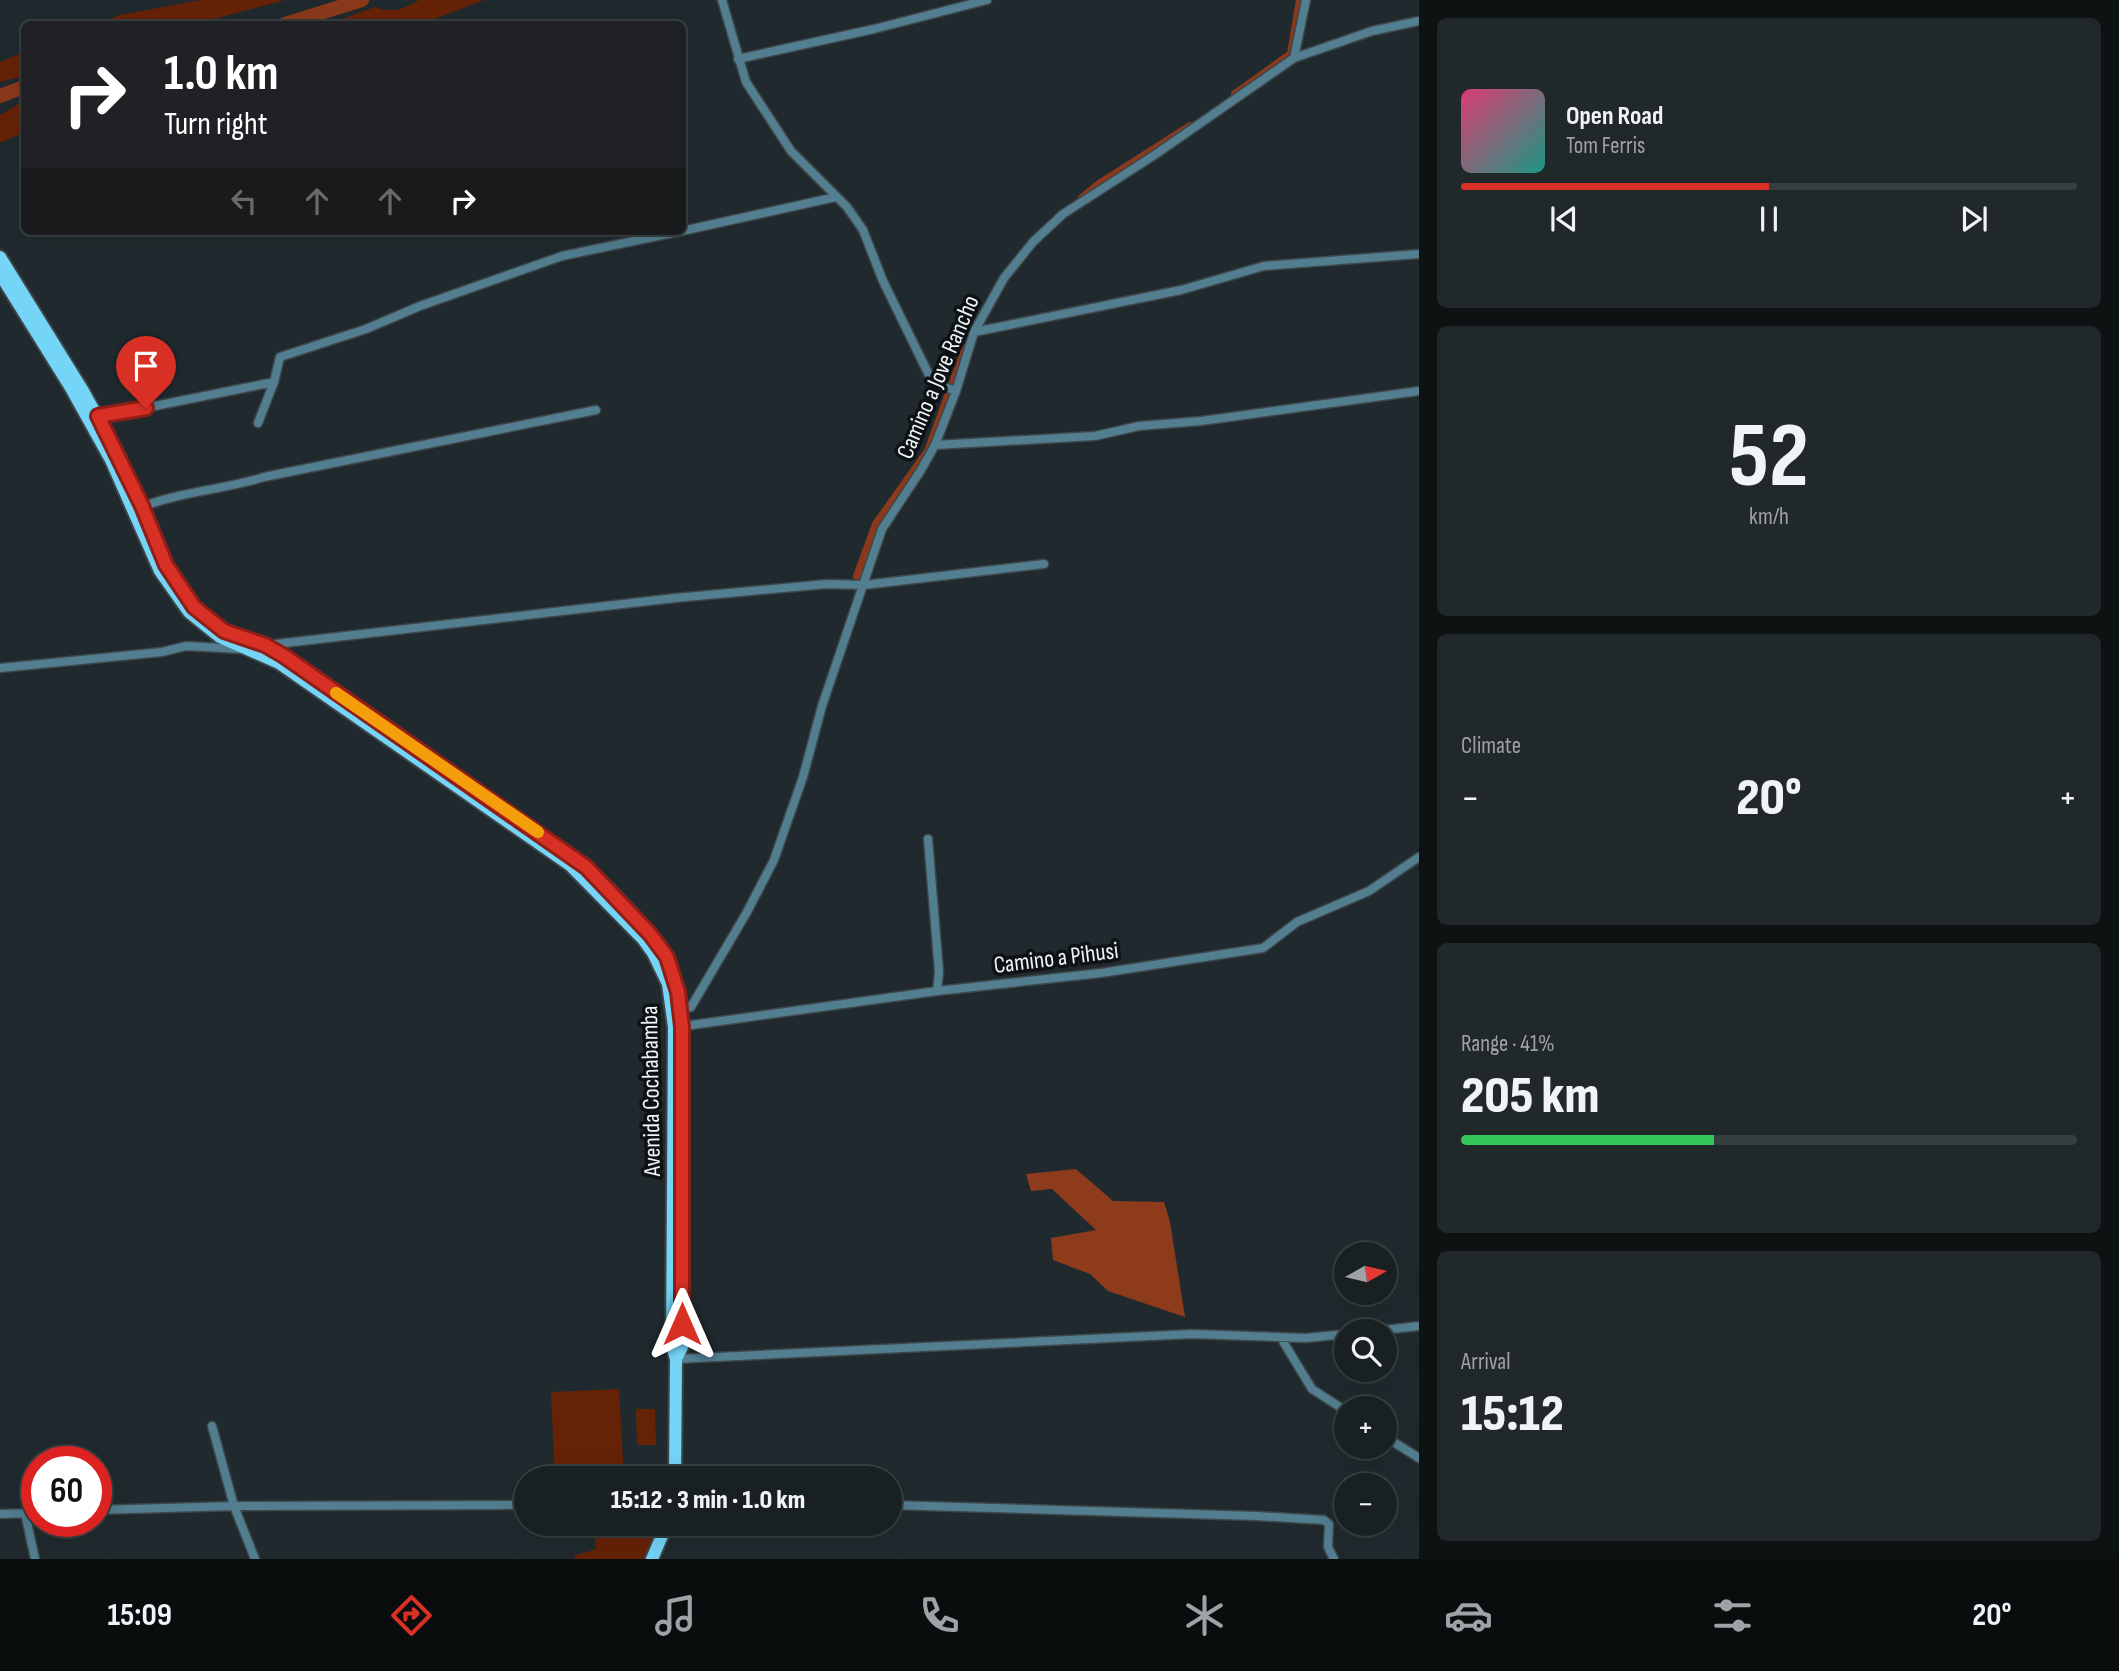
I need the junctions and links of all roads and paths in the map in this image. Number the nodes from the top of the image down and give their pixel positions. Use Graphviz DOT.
graph roads {
  1 [pos="722,0"];
  2 [pos="987,0"];
  3 [pos="1306,0"];
  4 [pos="1419,21"];
  5 [pos="1294,58"];
  6 [pos="738,60"];
  7 [pos="836,197"];
  8 [pos="686,230"];
  9 [pos="663,235"];
  10 [pos="1419,254"];
  11 [pos="0,257"];
  12 [pos="0,274"];
  13 [pos="974,332"];
  14 [pos="274,382"];
  15 [pos="956,391"];
  16 [pos="1419,391"];
  17 [pos="596,410"];
  18 [pos="94,419"];
  19 [pos="258,423"];
  20 [pos="934,445"];
  21 [pos="139,508"];
  22 [pos="1044,564"];
  23 [pos="864,585"];
  24 [pos="265,645"];
  25 [pos="251,649"];
  26 [pos="0,668"];
  27 [pos="928,839"];
  28 [pos="1419,857"];
  29 [pos="937,991"];
  30 [pos="677,1010"];
  31 [pos="678,1027"];
  32 [pos="1419,1326"];
  33 [pos="1397,1329"];
  34 [pos="1334,1335"];
  35 [pos="1281,1338"];
  36 [pos="676,1359"];
  37 [pos="1334,1403"];
  38 [pos="212,1426"];
  39 [pos="1397,1444"];
  40 [pos="1419,1458"];
  41 [pos="675,1466"];
  42 [pos="514,1505"];
  43 [pos="902,1505"];
  44 [pos="234,1506"];
  45 [pos="112,1510"];
  46 [pos="0,1514"];
  47 [pos="21,1514"];
  48 [pos="662,1536"];
  49 [pos="30,1537"];
  50 [pos="35,1559"];
  51 [pos="255,1559"];
  52 [pos="652,1559"];
  53 [pos="1334,1559"];
  1 -- 6 [label="street"];
  2 -- 6 [label="street"];
  3 -- 5 [label="street"];
  4 -- 5 [label="street, Camino a Jove Rancho"];
  5 -- 13 [label="street, Camino a Jove Rancho"];
  6 -- 7 [label="street"];
  7 -- 8 [label="street"];
  7 -- 15 [label="street"];
  9 -- 14 [label="street"];
  10 -- 13 [label="street"];
  11 -- 18 [label="main road, Avenida Cochabamba"];
  12 -- 18 [label="main road, Avenida Cochabamba"];
  13 -- 15 [label="street, Camino a Jove Rancho"];
  14 -- 18 [label="street"];
  14 -- 19 [label="street"];
  15 -- 20 [label="street, Camino a Jove Rancho"];
  16 -- 20 [label="street"];
  17 -- 21 [label="street"];
  18 -- 21 [label="main road, Avenida Cochabamba"];
  20 -- 23 [label="street, Camino a Jove Rancho"];
  21 -- 24 [label="main road, Avenida Cochabamba"];
  21 -- 25 [label="main road, Avenida Cochabamba"];
  22 -- 23 [label="street"];
  23 -- 24 [label="street"];
  23 -- 30 [label="street, Camino a Jove Rancho"];
  24 -- 25 [label="street"];
  24 -- 30 [label="main road, Avenida Cochabamba"];
  25 -- 26 [label="street"];
  25 -- 30 [label="main road, Avenida Cochabamba"];
  27 -- 29 [label="street"];
  28 -- 29 [label="street, Camino a Pihusi"];
  29 -- 31 [label="street, Camino a Pihusi"];
  30 -- 31 [label="main road, Avenida Cochabamba"];
  31 -- 36 [label="main road, Avenida Cochabamba"];
  32 -- 33 [label="street"];
  34 -- 35 [label="street"];
  35 -- 36 [label="street"];
  35 -- 37 [label="street"];
  36 -- 41 [label="main road, Avenida Cochabamba"];
  38 -- 44 [label="street"];
  39 -- 40 [label="street"];
  42 -- 44 [label="street"];
  43 -- 53 [label="street"];
  44 -- 45 [label="street"];
  44 -- 51 [label="street"];
  46 -- 47 [label="street"];
  48 -- 52 [label="main road"];
  49 -- 50 [label="street"];
}
